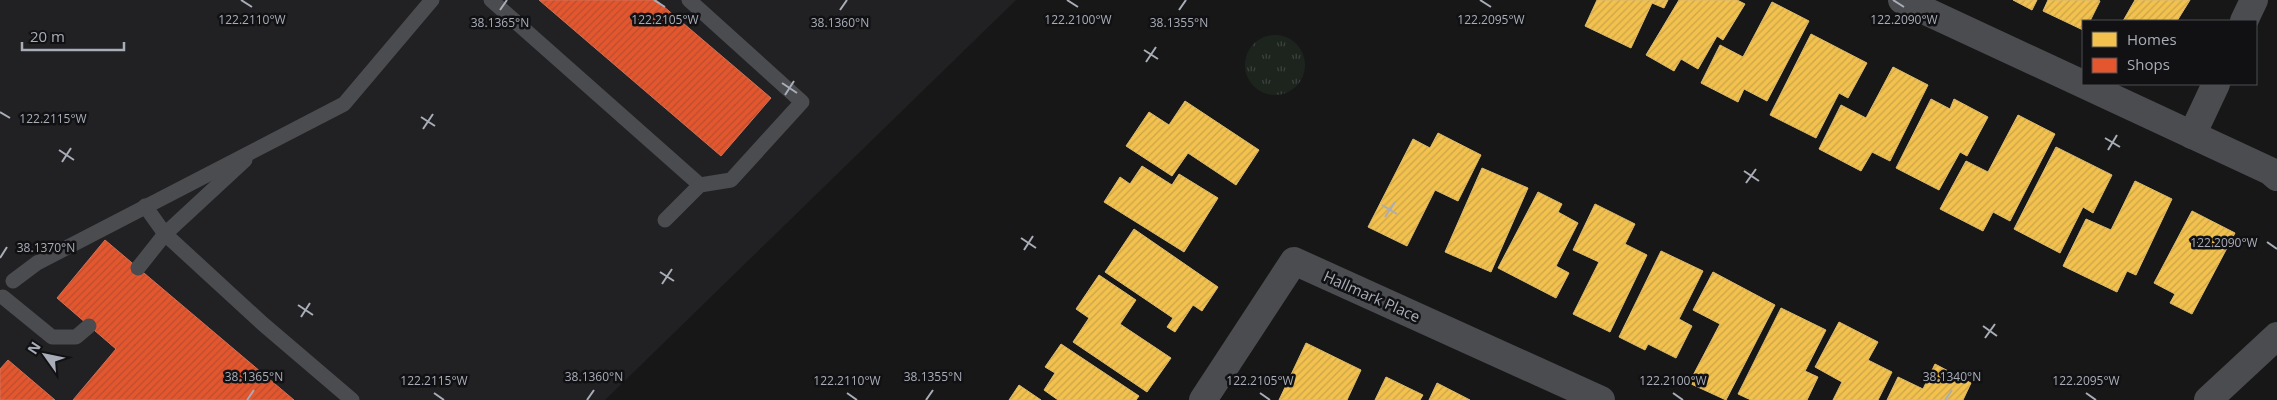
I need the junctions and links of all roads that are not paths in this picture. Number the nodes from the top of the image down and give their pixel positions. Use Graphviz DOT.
graph roads {
  1 [pos="432,0"];
  2 [pos="492,0"];
  3 [pos="689,0"];
  4 [pos="1902,0"];
  5 [pos="2254,0"];
  6 [pos="2244,20"];
  7 [pos="2082,84"];
  8 [pos="2085,85"];
  9 [pos="2216,85"];
  10 [pos="2192,135"];
  11 [pos="259,147"];
  12 [pos="2277,177"];
  13 [pos="700,185"];
  14 [pos="145,206"];
  15 [pos="665,220"];
  16 [pos="165,234"];
  17 [pos="138,268"];
  18 [pos="13,281"];
  19 [pos="3,297"];
  20 [pos="89,326"];
  21 [pos="2277,336"];
  22 [pos="352,400"];
  23 [pos="1203,400"];
  24 [pos="1601,400"];
  25 [pos="2208,400"];
  1 -- 11 [label="lane"];
  2 -- 13 [label="lane"];
  3 -- 13 [label="lane"];
  4 -- 7 [label="street"];
  5 -- 6 [label="street"];
  8 -- 10 [label="street"];
  9 -- 10 [label="street"];
  10 -- 12 [label="street"];
  11 -- 14 [label="lane"];
  11 -- 16 [label="lane"];
  13 -- 15 [label="lane"];
  14 -- 16 [label="lane"];
  14 -- 18 [label="lane"];
  16 -- 17 [label="lane"];
  16 -- 22 [label="lane"];
  19 -- 20 [label="lane"];
  21 -- 25 [label="street"];
  23 -- 24 [label="street, Hallmark Place"];
}
